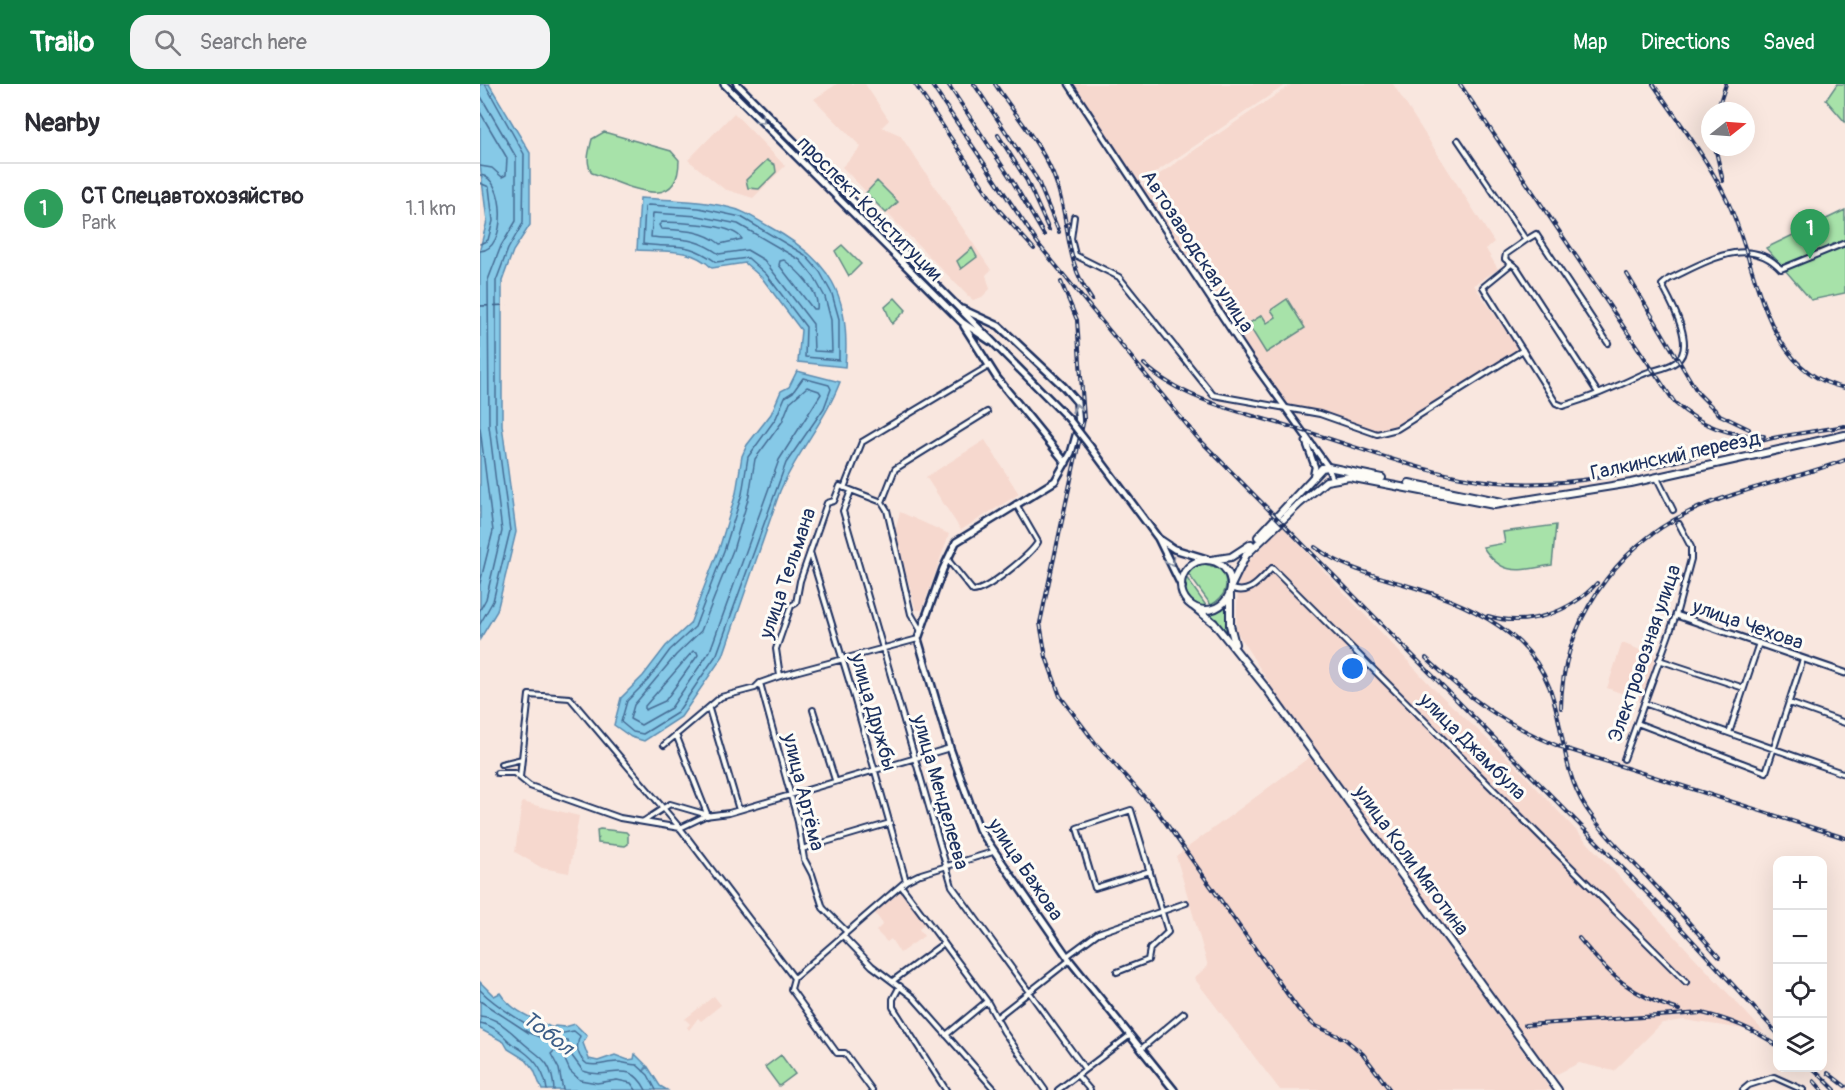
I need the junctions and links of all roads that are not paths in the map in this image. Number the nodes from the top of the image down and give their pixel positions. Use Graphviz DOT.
graph roads {
  1 [pos="724,84"];
  2 [pos="737,84"];
  3 [pos="1069,84"];
  4 [pos="1458,140"];
  5 [pos="804,151"];
  6 [pos="797,157"];
  7 [pos="1074,217"];
  8 [pos="1526,240"];
  9 [pos="1845,243"];
  10 [pos="1510,265"];
  11 [pos="948,295"];
  12 [pos="942,302"];
  13 [pos="962,309"];
  14 [pos="962,322"];
  15 [pos="1608,343"];
  16 [pos="998,346"];
  17 [pos="1523,350"];
  18 [pos="986,358"];
  19 [pos="990,366"];
  20 [pos="1598,393"];
  21 [pos="1286,410"];
  22 [pos="987,412"];
  23 [pos="1302,435"];
  24 [pos="1845,435"];
  25 [pos="1066,464"];
  26 [pos="1326,464"];
  27 [pos="1332,478"];
  28 [pos="1657,478"];
  29 [pos="1310,483"];
  30 [pos="842,487"];
  31 [pos="851,491"];
  32 [pos="882,502"];
  33 [pos="1512,503"];
  34 [pos="1016,504"];
  35 [pos="1673,510"];
  36 [pos="1679,524"];
  37 [pos="1158,538"];
  38 [pos="810,552"];
  39 [pos="947,560"];
  40 [pos="1209,560"];
  41 [pos="1182,587"];
  42 [pos="1231,589"];
  43 [pos="1194,607"];
  44 [pos="1676,615"];
  45 [pos="921,631"];
  46 [pos="918,639"];
  47 [pos="1759,642"];
  48 [pos="883,649"];
  49 [pos="1237,650"];
  50 [pos="1803,659"];
  51 [pos="1659,660"];
  52 [pos="843,661"];
  53 [pos="1845,673"];
  54 [pos="780,676"];
  55 [pos="760,683"];
  56 [pos="1744,688"];
  57 [pos="1644,703"];
  58 [pos="1789,703"];
  59 [pos="709,709"];
  60 [pos="813,710"];
  61 [pos="1637,723"];
  62 [pos="1845,723"];
  63 [pos="1729,733"];
  64 [pos="677,736"];
  65 [pos="664,745"];
  66 [pos="950,748"];
  67 [pos="1774,749"];
  68 [pos="915,757"];
  69 [pos="522,759"];
  70 [pos="1624,759"];
  71 [pos="501,764"];
  72 [pos="875,769"];
  73 [pos="497,773"];
  74 [pos="1845,774"];
  75 [pos="520,777"];
  76 [pos="835,780"];
  77 [pos="789,794"];
  78 [pos="662,807"];
  79 [pos="739,810"];
  80 [pos="708,816"];
  81 [pos="644,821"];
  82 [pos="891,823"];
  83 [pos="680,828"];
  84 [pos="802,849"];
  85 [pos="993,852"];
  86 [pos="947,865"];
  87 [pos="1150,871"];
  88 [pos="906,881"];
  89 [pos="902,887"];
  90 [pos="1186,903"];
  91 [pos="1162,911"];
  92 [pos="845,935"];
  93 [pos="944,943"];
  94 [pos="1068,958"];
  95 [pos="1117,972"];
  96 [pos="794,978"];
  97 [pos="894,980"];
  98 [pos="1686,982"];
  99 [pos="900,986"];
  100 [pos="1028,993"];
  101 [pos="987,1001"];
  102 [pos="1184,1013"];
  103 [pos="996,1017"];
  104 [pos="946,1035"];
  105 [pos="1129,1036"];
  106 [pos="1140,1049"];
  107 [pos="1085,1069"];
  108 [pos="1077,1075"];
  109 [pos="873,1090"];
  110 [pos="946,1090"];
  111 [pos="995,1090"];
  112 [pos="1045,1090"];
  113 [pos="1058,1090"];
  114 [pos="1090,1090"];
  115 [pos="1174,1090"];
  116 [pos="1558,1090"];
  117 [pos="1743,1090"];
  118 [pos="1803,1090"];
  1 -- 6 [label="main road, проспект Конституции, one-way"];
  2 -- 5 [label="main road, проспект Конституции"];
  3 -- 21 [label="street, Автозаводская улица"];
  4 -- 8 [label="street"];
  5 -- 6 [label="main road"];
  5 -- 11 [label="main road, проспект Конституции"];
  6 -- 12 [label="main road, проспект Конституции"];
  7 -- 21 [label="street"];
  8 -- 10 [label="street"];
  8 -- 15 [label="street"];
  9 -- 20 [label="street"];
  10 -- 17 [label="street"];
  10 -- 20 [label="street"];
  11 -- 12 [label="main road"];
  11 -- 13 [label="main road, проспект Конституции"];
  12 -- 14 [label="main road, проспект Конституции"];
  13 -- 16 [label="main road, проспект Конституции"];
  25 -- 13 [label="main road, one-way"];
  14 -- 16 [label="main road, проспект Конституции"];
  14 -- 18 [label="main road"];
  16 -- 18 [label="main road"];
  16 -- 37 [label="main road, проспект Конституции, bridge"];
  17 -- 20 [label="street"];
  17 -- 21 [label="street"];
  18 -- 19 [label="main road"];
  19 -- 25 [label="main road"];
  19 -- 30 [label="street, улица Тельмана"];
  21 -- 23 [label="street, Автозаводская улица"];
  22 -- 32 [label="street"];
  23 -- 26 [label="street"];
  23 -- 29 [label="street"];
  24 -- 28 [label="main road, Галкинский переезд"];
  25 -- 34 [label="main road"];
  26 -- 27 [label="street"];
  26 -- 29 [label="main road"];
  26 -- 33 [label="main road, Галкинский переезд"];
  27 -- 33 [label="main road, Галкинский переезд"];
  27 -- 42 [label="main road"];
  28 -- 33 [label="main road, Галкинский переезд"];
  28 -- 35 [label="street"];
  29 -- 40 [label="main road"];
  30 -- 31 [label="street"];
  30 -- 38 [label="street, улица Тельмана"];
  31 -- 32 [label="street"];
  31 -- 48 [label="street, улица Менделеева"];
  32 -- 45 [label="street"];
  34 -- 39 [label="main road"];
  34 -- 39 [label="street"];
  36 -- 44 [label="street, Электровозная улица"];
  37 -- 40 [label="main road, проспект Конституции"];
  37 -- 41 [label="main road, проспект Конституции, one-way"];
  38 -- 52 [label="street, улица Дружбы"];
  38 -- 54 [label="street, улица Тельмана"];
  39 -- 45 [label="main road"];
  40 -- 41 [label="main road"];
  40 -- 42 [label="main road"];
  41 -- 43 [label="main road"];
  42 -- 43 [label="main road"];
  42 -- 49 [label="main road, улица Коли Мяготина"];
  42 -- 98 [label="street, улица Джамбула"];
  43 -- 49 [label="main road, улица Коли Мяготина"];
  44 -- 47 [label="street, улица Чехова"];
  44 -- 51 [label="street, Электровозная улица"];
  45 -- 46 [label="main road"];
  46 -- 48 [label="street"];
  46 -- 66 [label="main road, улица Бажова"];
  47 -- 50 [label="street, улица Чехова"];
  47 -- 56 [label="street"];
  48 -- 52 [label="street"];
  48 -- 68 [label="street, улица Менделеева"];
  49 -- 116 [label="main road, улица Коли Мяготина"];
  50 -- 53 [label="street, улица Чехова"];
  50 -- 58 [label="street"];
  51 -- 56 [label="street"];
  51 -- 57 [label="street, Электровозная улица"];
  52 -- 54 [label="street"];
  52 -- 72 [label="street, улица Дружбы"];
  54 -- 55 [label="street"];
  55 -- 59 [label="street"];
  55 -- 77 [label="street, улица Артёма"];
  56 -- 63 [label="street"];
  57 -- 61 [label="street, Электровозная улица"];
  57 -- 63 [label="street"];
  58 -- 62 [label="street"];
  58 -- 67 [label="street"];
  59 -- 64 [label="street"];
  59 -- 79 [label="street"];
  60 -- 76 [label="street"];
  61 -- 67 [label="street"];
  61 -- 70 [label="street, Электровозная улица"];
  63 -- 67 [label="street"];
  64 -- 65 [label="street"];
  64 -- 80 [label="street"];
  66 -- 68 [label="street"];
  66 -- 85 [label="main road, улица Бажова"];
  67 -- 74 [label="street"];
  68 -- 72 [label="street"];
  68 -- 86 [label="street, улица Менделеева"];
  69 -- 71 [label="street"];
  69 -- 75 [label="street"];
  69 -- 78 [label="street"];
  72 -- 76 [label="street"];
  72 -- 82 [label="street, улица Дружбы"];
  73 -- 75 [label="street"];
  75 -- 81 [label="street"];
  76 -- 77 [label="street"];
  77 -- 79 [label="street"];
  77 -- 84 [label="street, улица Артёма"];
  78 -- 80 [label="street"];
  78 -- 81 [label="street"];
  78 -- 83 [label="street"];
  79 -- 80 [label="street"];
  80 -- 83 [label="street"];
  81 -- 83 [label="street"];
  82 -- 84 [label="street"];
  82 -- 88 [label="street, улица Дружбы"];
  83 -- 96 [label="street"];
  84 -- 92 [label="street, улица Артёма"];
  85 -- 86 [label="street"];
  85 -- 94 [label="main road, улица Бажова"];
  86 -- 88 [label="street"];
  86 -- 100 [label="street, улица Менделеева"];
  87 -- 87 [label="street"];
  87 -- 91 [label="street"];
  88 -- 89 [label="street"];
  89 -- 92 [label="street"];
  89 -- 93 [label="street"];
  90 -- 91 [label="street"];
  91 -- 94 [label="street"];
  91 -- 95 [label="street"];
  92 -- 96 [label="street"];
  92 -- 97 [label="street, улица Артёма"];
  93 -- 97 [label="street"];
  93 -- 101 [label="street"];
  94 -- 100 [label="street"];
  94 -- 105 [label="main road, улица Бажова"];
  96 -- 109 [label="street"];
  97 -- 99 [label="street, улица Артёма"];
  99 -- 104 [label="street, улица Артёма"];
  99 -- 110 [label="street"];
  100 -- 103 [label="street"];
  100 -- 107 [label="street, улица Менделеева"];
  101 -- 103 [label="street"];
  101 -- 104 [label="street"];
  102 -- 106 [label="street"];
  103 -- 112 [label="street"];
  104 -- 111 [label="street, улица Артёма"];
  105 -- 106 [label="main road, улица Бажова"];
  105 -- 107 [label="street"];
  106 -- 115 [label="main road, улица Бажова"];
  107 -- 108 [label="street"];
  108 -- 113 [label="street"];
  108 -- 114 [label="street"];
  117 -- 118 [label="street"];
}
